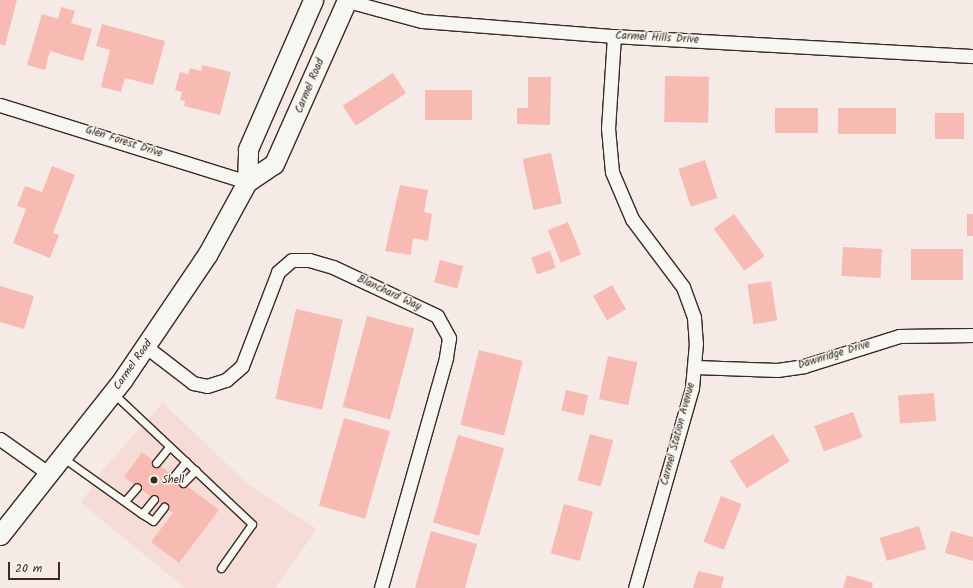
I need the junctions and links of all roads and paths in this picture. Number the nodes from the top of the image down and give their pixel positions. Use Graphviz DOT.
graph roads {
  1 [pos="314,0"];
  2 [pos="346,0"];
  3 [pos="614,36"];
  4 [pos="973,56"];
  5 [pos="0,105"];
  6 [pos="247,182"];
  7 [pos="973,335"];
  8 [pos="146,346"];
  9 [pos="695,367"];
  10 [pos="113,393"];
  11 [pos="0,439"];
  12 [pos="169,447"];
  13 [pos="62,457"];
  14 [pos="186,461"];
  15 [pos="156,463"];
  16 [pos="196,470"];
  17 [pos="48,474"];
  18 [pos="174,476"];
  19 [pos="183,483"];
  20 [pos="137,487"];
  21 [pos="154,499"];
  22 [pos="125,501"];
  23 [pos="164,507"];
  24 [pos="142,514"];
  25 [pos="0,535"];
  26 [pos="221,568"];
  27 [pos="381,588"];
  28 [pos="635,588"];
  1 -- 6 [label="main road, Carmel Road"];
  2 -- 3 [label="street, Carmel Hills Drive"];
  2 -- 6 [label="main road, Carmel Road"];
  3 -- 4 [label="street, Carmel Hills Drive"];
  3 -- 9 [label="street, Carmel Station Avenue"];
  5 -- 6 [label="street, Glen Forest Drive"];
  6 -- 8 [label="main road, Carmel Road"];
  7 -- 9 [label="street, Dawnridge Drive"];
  8 -- 10 [label="main road, Carmel Road"];
  8 -- 27 [label="street, Blanchard Way"];
  9 -- 28 [label="street, Carmel Station Avenue"];
  10 -- 12 [label="lane"];
  10 -- 13 [label="main road, Carmel Road"];
  11 -- 17 [label="street"];
  12 -- 14 [label="lane"];
  12 -- 15 [label="lane"];
  13 -- 17 [label="main road, Carmel Road"];
  13 -- 22 [label="lane"];
  14 -- 16 [label="lane"];
  14 -- 18 [label="lane"];
  16 -- 19 [label="lane"];
  16 -- 26 [label="lane"];
  17 -- 25 [label="main road, Carmel Road"];
  20 -- 22 [label="lane"];
  21 -- 24 [label="lane"];
  22 -- 24 [label="lane"];
  23 -- 24 [label="lane"];
}
